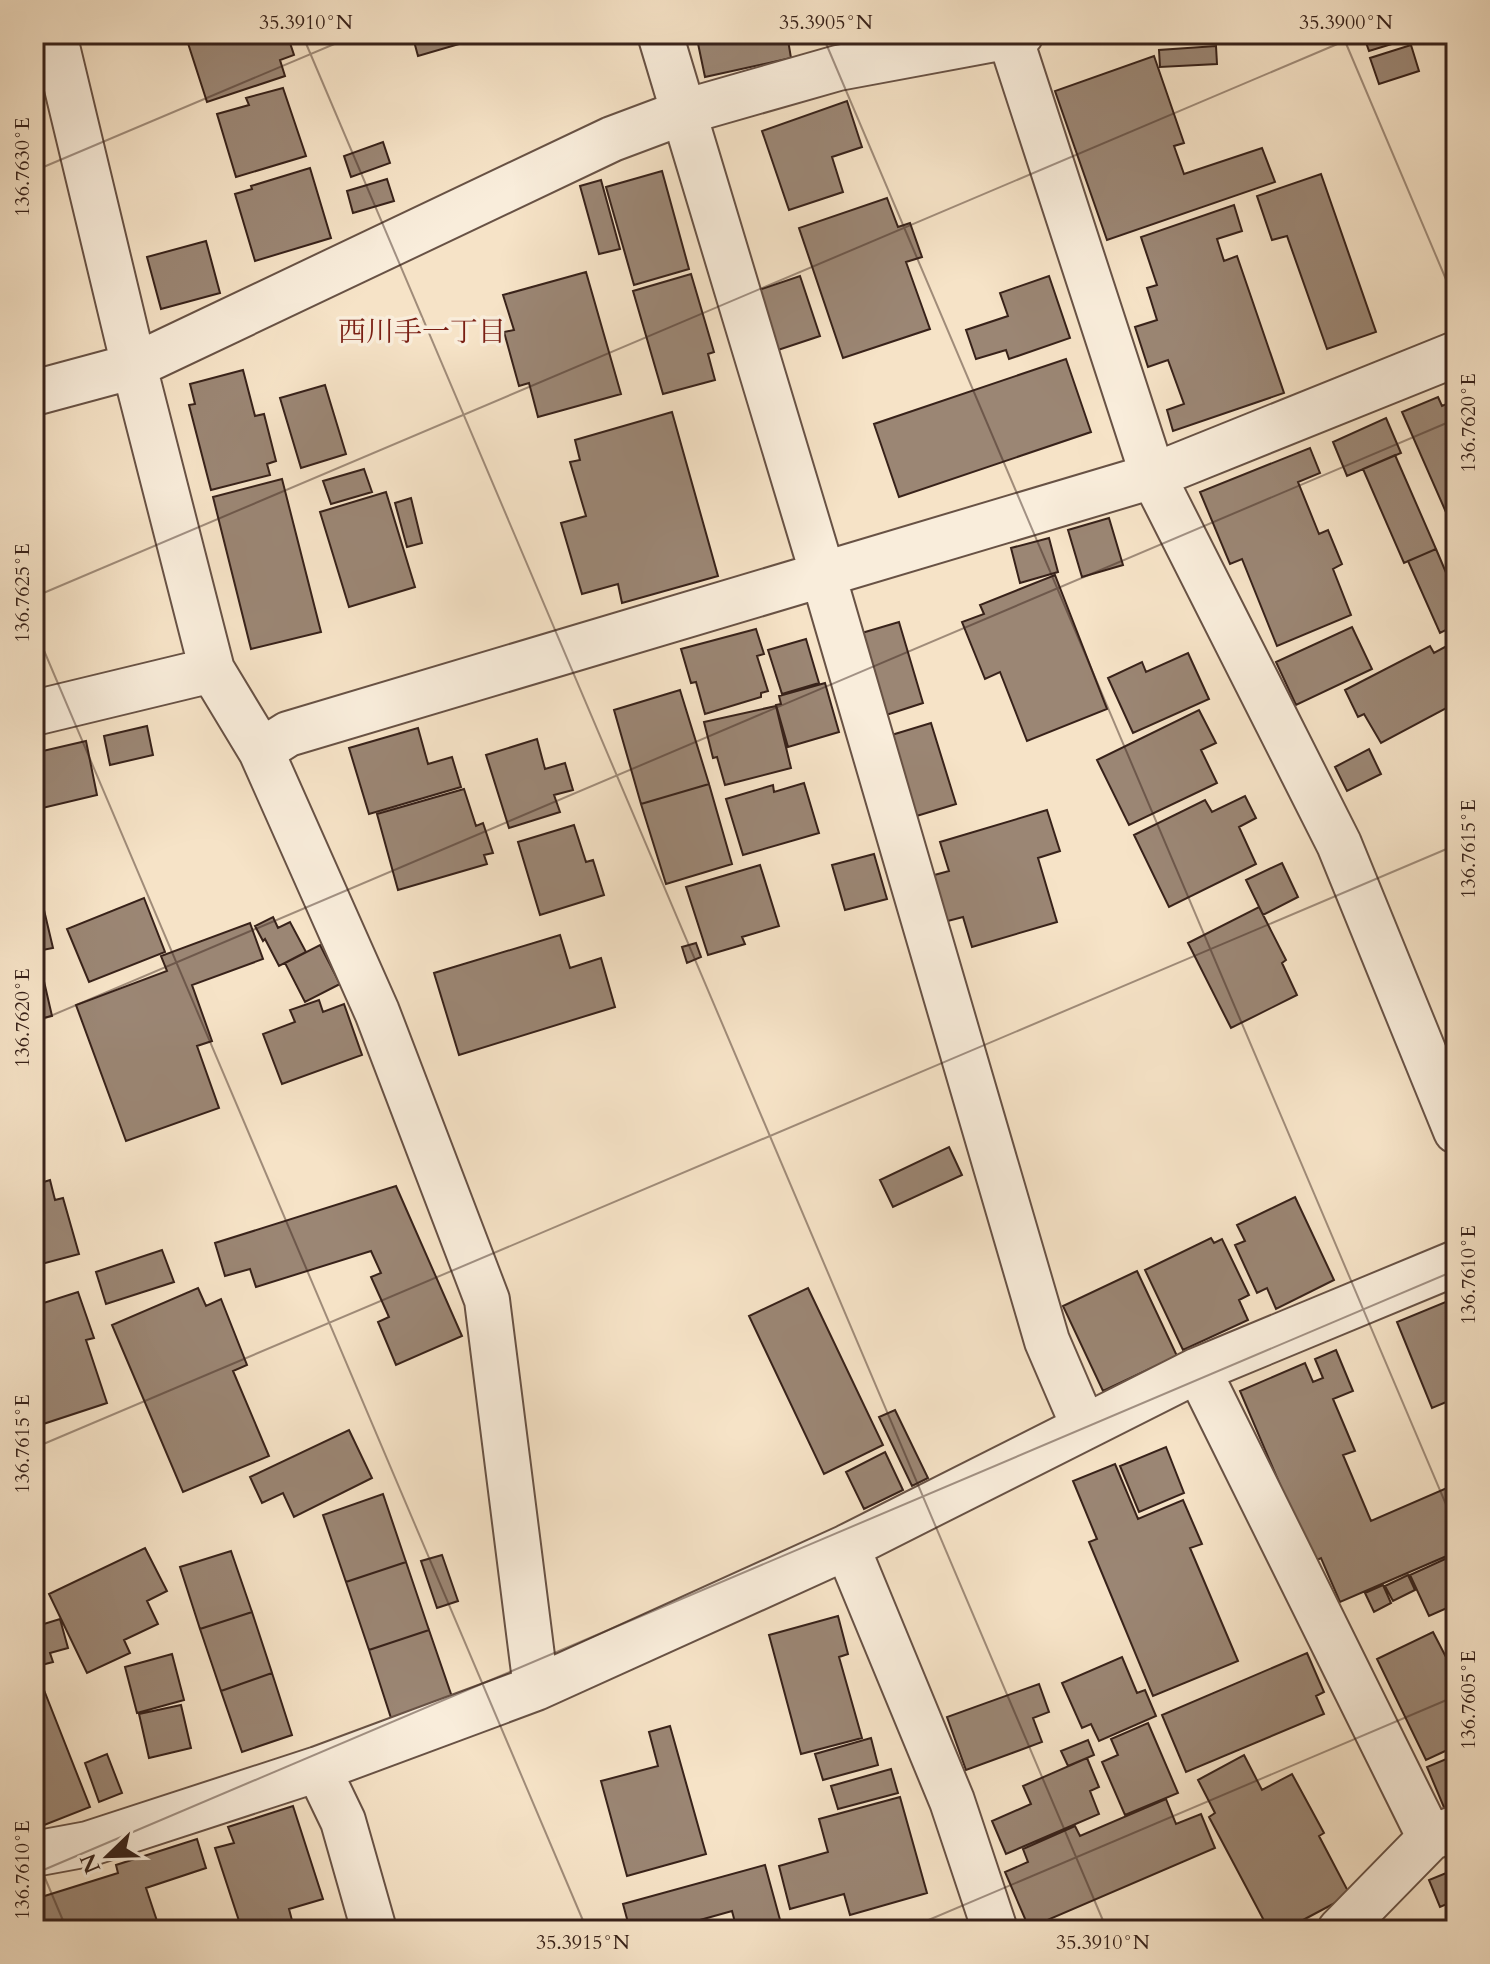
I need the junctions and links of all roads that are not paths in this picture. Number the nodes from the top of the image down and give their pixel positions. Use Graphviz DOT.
graph roads {
  1 [pos="54,34"];
  2 [pos="660,34"];
  3 [pos="1013,35"];
  4 [pos="684,112"];
  5 [pos="1456,354"];
  6 [pos="134,366"];
  7 [pos="34,393"];
  8 [pos="1153,476"];
  9 [pos="823,575"];
  10 [pos="212,670"];
  11 [pos="34,713"];
  12 [pos="261,751"];
  13 [pos="1456,1131"];
  14 [pos="1456,1263"];
  15 [pos="1198,1370"];
  16 [pos="1084,1427"];
  17 [pos="847,1547"];
  18 [pos="536,1688"];
  19 [pos="318,1769"];
  20 [pos="1443,1833"];
  21 [pos="34,1854"];
  22 [pos="374,1930"];
  23 [pos="995,1930"];
  24 [pos="1340,1930"];
  1 -- 6 [label="street"];
  2 -- 4 [label="street"];
  3 -- 4 [label="street"];
  3 -- 8 [label="street"];
  4 -- 6 [label="street"];
  4 -- 9 [label="street"];
  5 -- 8 [label="street"];
  6 -- 7 [label="street"];
  6 -- 10 [label="street"];
  8 -- 9 [label="street"];
  8 -- 13 [label="street"];
  9 -- 12 [label="street"];
  9 -- 16 [label="street"];
  10 -- 11 [label="street"];
  10 -- 12 [label="street"];
  12 -- 18 [label="street"];
  14 -- 15 [label="street"];
  15 -- 16 [label="street"];
  15 -- 20 [label="street"];
  16 -- 17 [label="street"];
  17 -- 18 [label="street"];
  17 -- 23 [label="street"];
  18 -- 19 [label="street"];
  19 -- 21 [label="street"];
  19 -- 22 [label="street"];
  20 -- 24 [label="street"];
}
